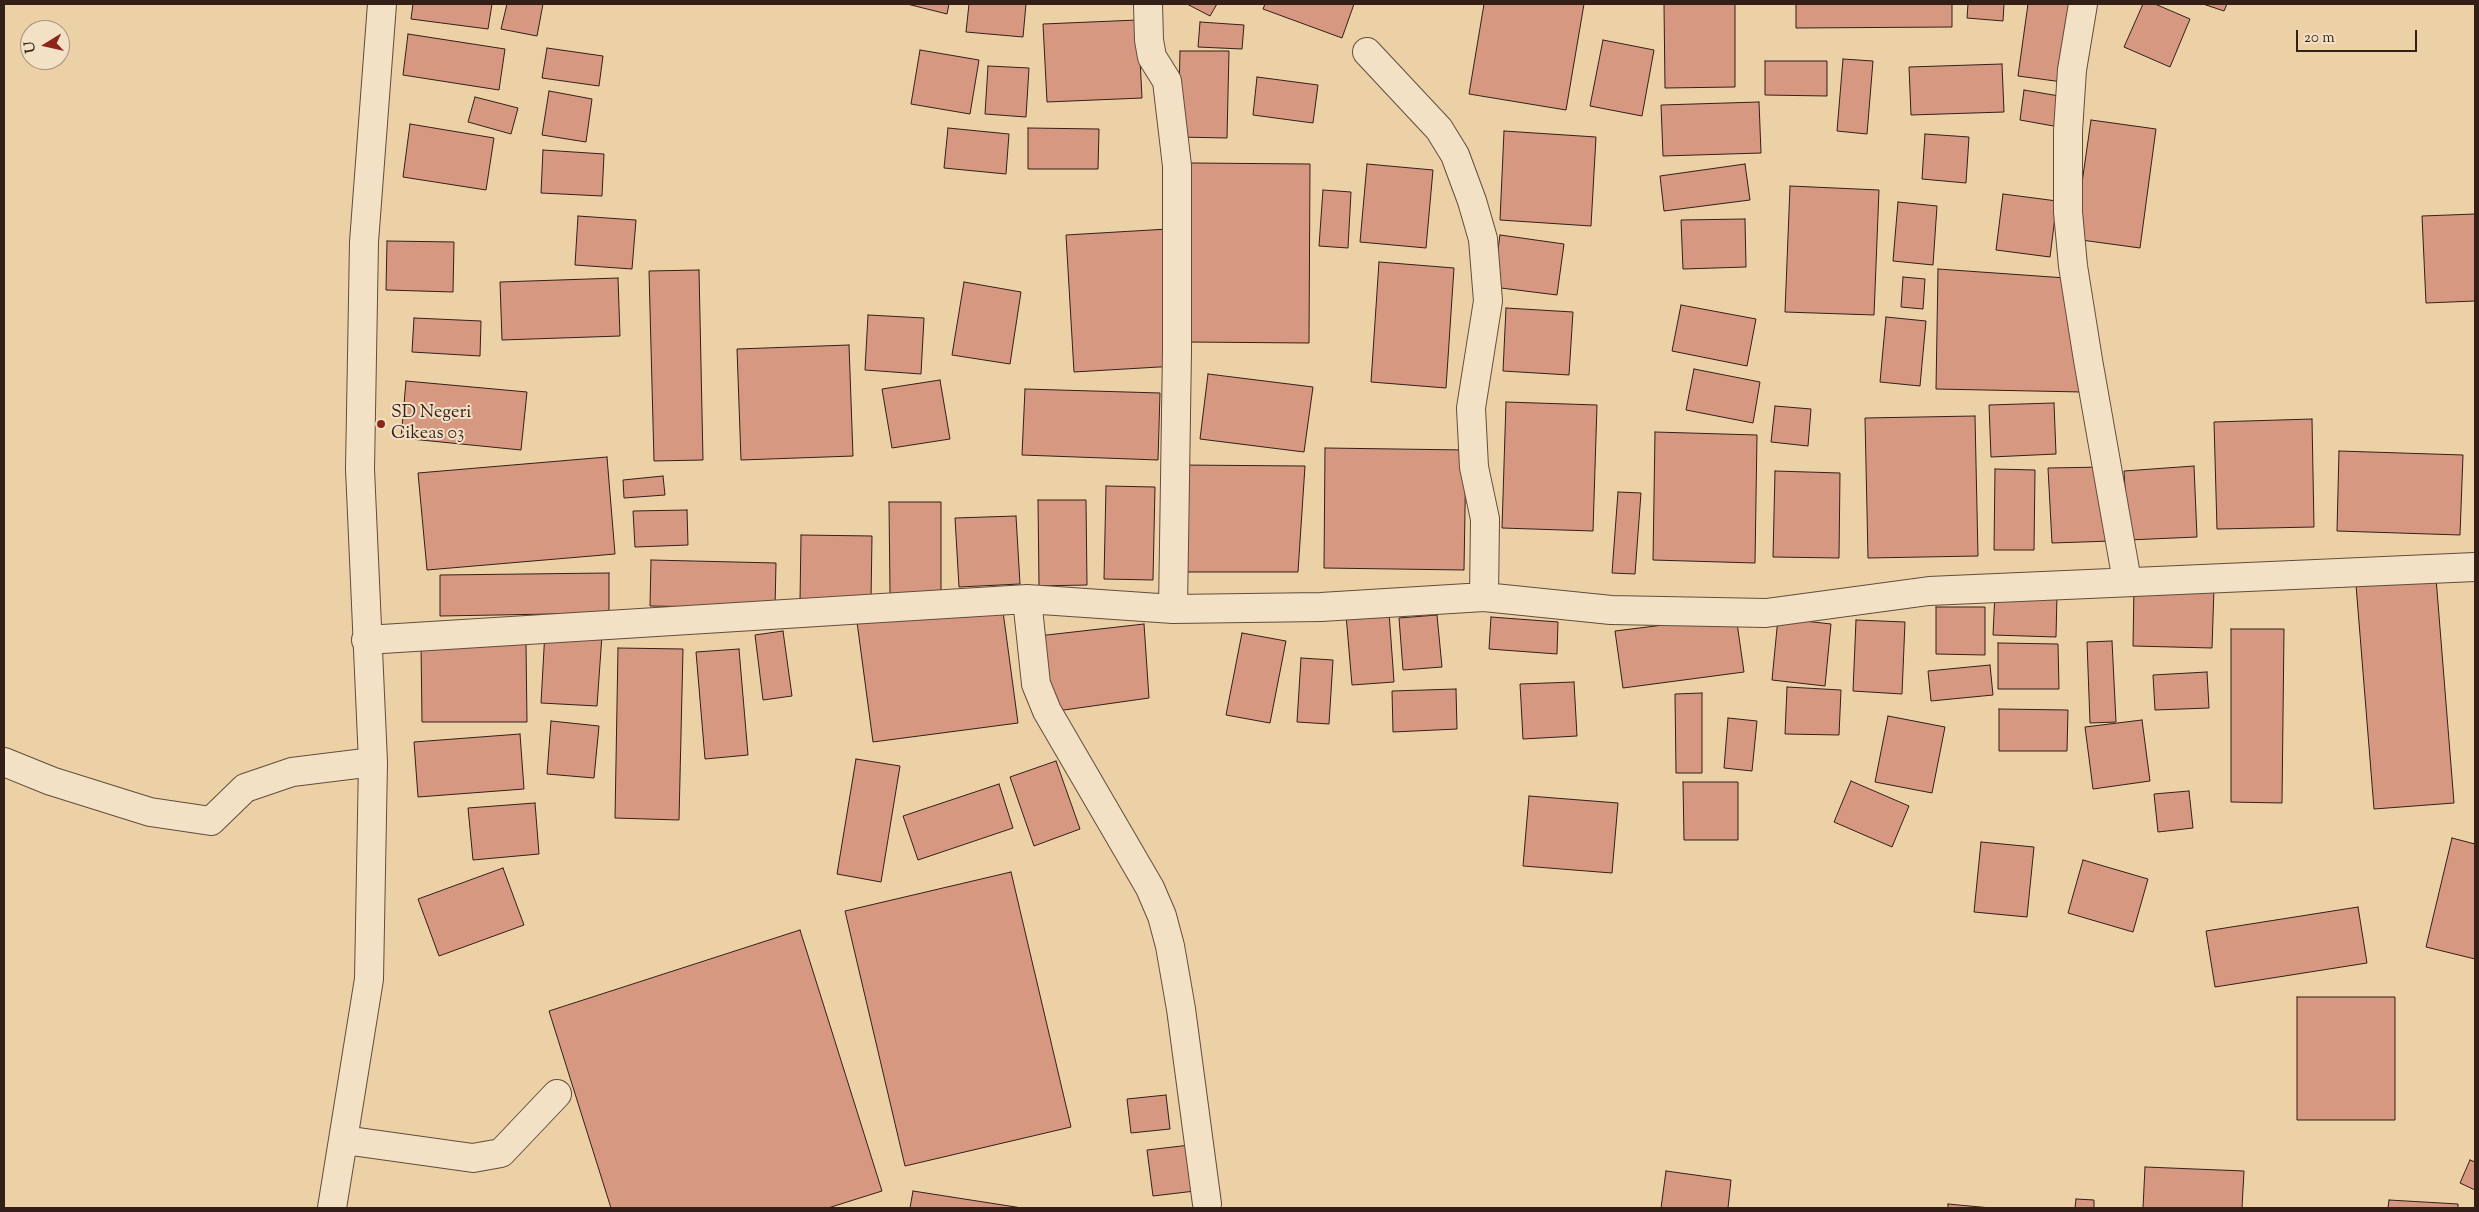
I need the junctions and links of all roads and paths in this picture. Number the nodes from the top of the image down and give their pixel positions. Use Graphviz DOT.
graph roads {
  1 [pos="382,4"];
  2 [pos="1148,4"];
  3 [pos="2083,4"];
  4 [pos="1368,52"];
  5 [pos="2475,567"];
  6 [pos="2127,581"];
  7 [pos="1484,597"];
  8 [pos="1027,599"];
  9 [pos="1173,609"];
  10 [pos="366,640"];
  11 [pos="4,762"];
  12 [pos="373,762"];
  13 [pos="557,1094"];
  14 [pos="344,1140"];
  15 [pos="1207,1204"];
  16 [pos="332,1208"];
  1 -- 10 [label="street"];
  2 -- 9 [label="street"];
  3 -- 6 [label="street"];
  4 -- 7 [label="street"];
  5 -- 6 [label="street"];
  6 -- 7 [label="street"];
  7 -- 9 [label="street"];
  8 -- 9 [label="street"];
  8 -- 10 [label="street"];
  8 -- 15 [label="street"];
  10 -- 12 [label="street"];
  11 -- 12 [label="street"];
  12 -- 14 [label="street"];
  13 -- 14 [label="street"];
  14 -- 16 [label="street"];
}
